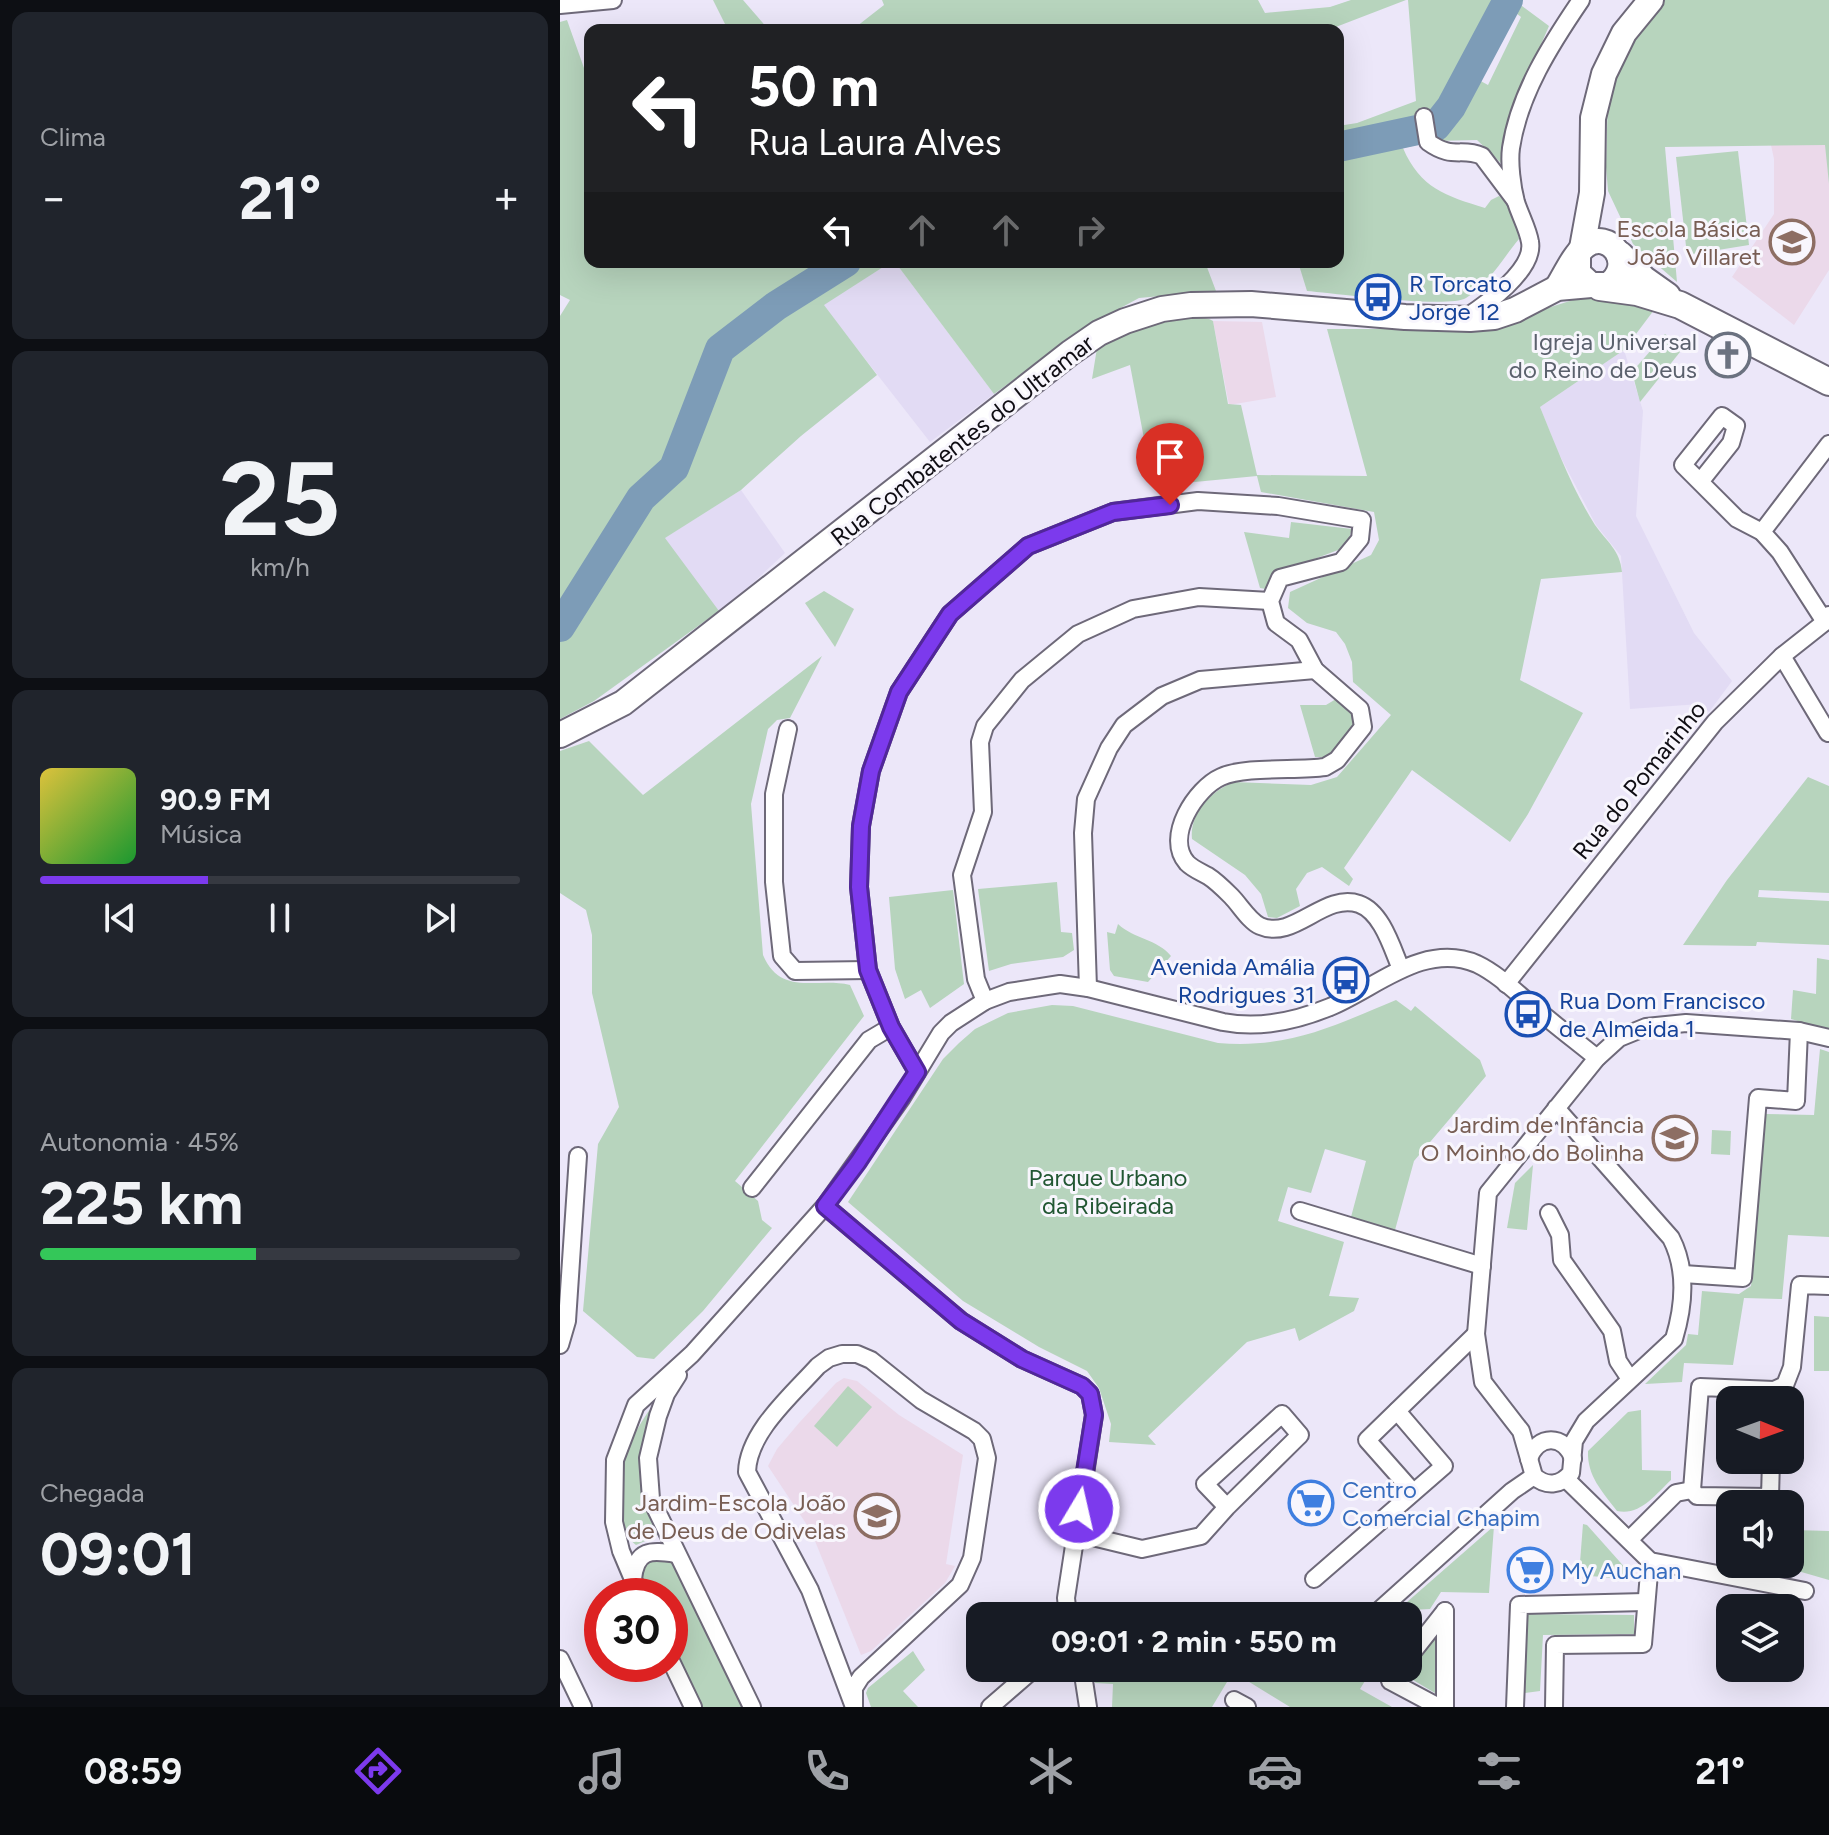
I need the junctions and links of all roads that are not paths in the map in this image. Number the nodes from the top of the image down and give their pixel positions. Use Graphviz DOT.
graph roads {
  1 [pos="613,0"];
  2 [pos="1581,0"];
  3 [pos="1651,0"];
  4 [pos="562,5"];
  5 [pos="1424,117"];
  6 [pos="1592,193"];
  7 [pos="1515,200"];
  8 [pos="1617,251"];
  9 [pos="1580,252"];
  10 [pos="1595,286"];
  11 [pos="1557,288"];
  12 [pos="1680,305"];
  13 [pos="1463,320"];
  14 [pos="1720,325"];
  15 [pos="1829,369"];
  16 [pos="1829,382"];
  17 [pos="1829,444"];
  18 [pos="1700,482"];
  19 [pos="1762,532"];
  20 [pos="1270,601"];
  21 [pos="1827,619"];
  22 [pos="1782,656"];
  23 [pos="1315,670"];
  24 [pos="788,729"];
  25 [pos="1828,733"];
  26 [pos="560,735"];
  27 [pos="1401,969"];
  28 [pos="868,970"];
  29 [pos="1506,984"];
  30 [pos="1088,988"];
  31 [pos="985,1001"];
  32 [pos="891,1027"];
  33 [pos="1799,1031"];
  34 [pos="1829,1038"];
  35 [pos="1597,1058"];
  36 [pos="917,1072"];
  37 [pos="1556,1108"];
  38 [pos="578,1156"];
  39 [pos="752,1188"];
  40 [pos="825,1206"];
  41 [pos="1300,1211"];
  42 [pos="1549,1213"];
  43 [pos="1482,1266"];
  44 [pos="1683,1274"];
  45 [pos="1829,1286"];
  46 [pos="1476,1334"];
  47 [pos="560,1345"];
  48 [pos="692,1354"];
  49 [pos="1630,1379"];
  50 [pos="1784,1386"];
  51 [pos="1716,1389"];
  52 [pos="1397,1411"];
  53 [pos="1529,1459"];
  54 [pos="1574,1460"];
  55 [pos="1771,1474"];
  56 [pos="1534,1476"];
  57 [pos="1566,1479"];
  58 [pos="1692,1490"];
  59 [pos="1413,1492"];
  60 [pos="1227,1507"];
  61 [pos="1076,1533"];
  62 [pos="1629,1540"];
  63 [pos="676,1554"];
  64 [pos="1650,1561"];
  65 [pos="632,1578"];
  66 [pos="636,1578"];
  67 [pos="1314,1579"];
  68 [pos="1805,1591"];
  69 [pos="1066,1602"];
  70 [pos="1389,1602"];
  71 [pos="1645,1602"];
  72 [pos="1422,1640"];
  73 [pos="560,1659"];
  74 [pos="681,1682"];
  75 [pos="1019,1682"];
  76 [pos="1084,1682"];
  77 [pos="1392,1682"];
  78 [pos="583,1707"];
  79 [pos="693,1707"];
  80 [pos="752,1707"];
  81 [pos="854,1707"];
  82 [pos="990,1707"];
  83 [pos="1088,1707"];
  84 [pos="1442,1707"];
  85 [pos="1515,1707"];
  86 [pos="1554,1707"];
  1 -- 4 [label="street"];
  2 -- 7 [label="street"];
  3 -- 6 [label="main road"];
  5 -- 7 [label="street"];
  6 -- 8 [label="main road"];
  6 -- 9 [label="main road"];
  7 -- 13 [label="street"];
  8 -- 9 [label="main road"];
  8 -- 10 [label="main road"];
  8 -- 12 [label="main road"];
  9 -- 10 [label="main road"];
  9 -- 11 [label="main road, Rua Combatentes do Ultramar"];
  10 -- 11 [label="main road, Rua Combatentes do Ultramar"];
  10 -- 12 [label="main road"];
  11 -- 13 [label="main road, Rua Combatentes do Ultramar"];
  12 -- 14 [label="main road"];
  13 -- 26 [label="main road, Rua Combatentes do Ultramar"];
  14 -- 15 [label="main road"];
  14 -- 16 [label="main road"];
  17 -- 19 [label="street"];
  18 -- 19 [label="street, Rua do Pomarinho"];
  19 -- 21 [label="street, Rua do Pomarinho"];
  20 -- 23 [label="street"];
  20 -- 28 [label="street"];
  20 -- 31 [label="street"];
  21 -- 22 [label="street, Rua do Pomarinho"];
  22 -- 25 [label="street"];
  22 -- 29 [label="street, Rua do Pomarinho"];
  23 -- 27 [label="street"];
  23 -- 30 [label="street"];
  24 -- 28 [label="street"];
  27 -- 29 [label="street"];
  27 -- 30 [label="street"];
  28 -- 32 [label="street"];
  29 -- 35 [label="street"];
  30 -- 31 [label="street"];
  31 -- 36 [label="street"];
  32 -- 36 [label="street"];
  32 -- 39 [label="street"];
  33 -- 34 [label="street"];
  33 -- 35 [label="street"];
  33 -- 44 [label="street"];
  35 -- 37 [label="street"];
  36 -- 40 [label="street"];
  37 -- 43 [label="street"];
  37 -- 44 [label="street"];
  38 -- 47 [label="street"];
  40 -- 48 [label="street"];
  40 -- 61 [label="street"];
  41 -- 43 [label="street"];
  42 -- 49 [label="street"];
  43 -- 46 [label="street"];
  44 -- 49 [label="street"];
  45 -- 50 [label="street"];
  46 -- 52 [label="street"];
  46 -- 53 [label="street"];
  48 -- 63 [label="street"];
  48 -- 65 [label="street"];
  49 -- 54 [label="street"];
  51 -- 58 [label="street"];
  52 -- 59 [label="street"];
  52 -- 59 [label="street"];
  53 -- 54 [label="street"];
  53 -- 56 [label="street"];
  54 -- 57 [label="street"];
  55 -- 58 [label="street"];
  56 -- 57 [label="street"];
  56 -- 70 [label="street"];
  57 -- 62 [label="street"];
  58 -- 62 [label="street"];
  59 -- 67 [label="street"];
  60 -- 60 [label="street"];
  60 -- 61 [label="street"];
  61 -- 69 [label="street"];
  62 -- 64 [label="street"];
  63 -- 66 [label="street"];
  63 -- 80 [label="street"];
  64 -- 68 [label="street"];
  64 -- 71 [label="street"];
  71 -- 85 [label="street"];
  71 -- 86 [label="street"];
  72 -- 84 [label="street"];
  73 -- 78 [label="street"];
  74 -- 79 [label="street"];
  75 -- 82 [label="street"];
  76 -- 83 [label="street"];
  77 -- 84 [label="street"];
  81 -- 81 [label="street"];
}
